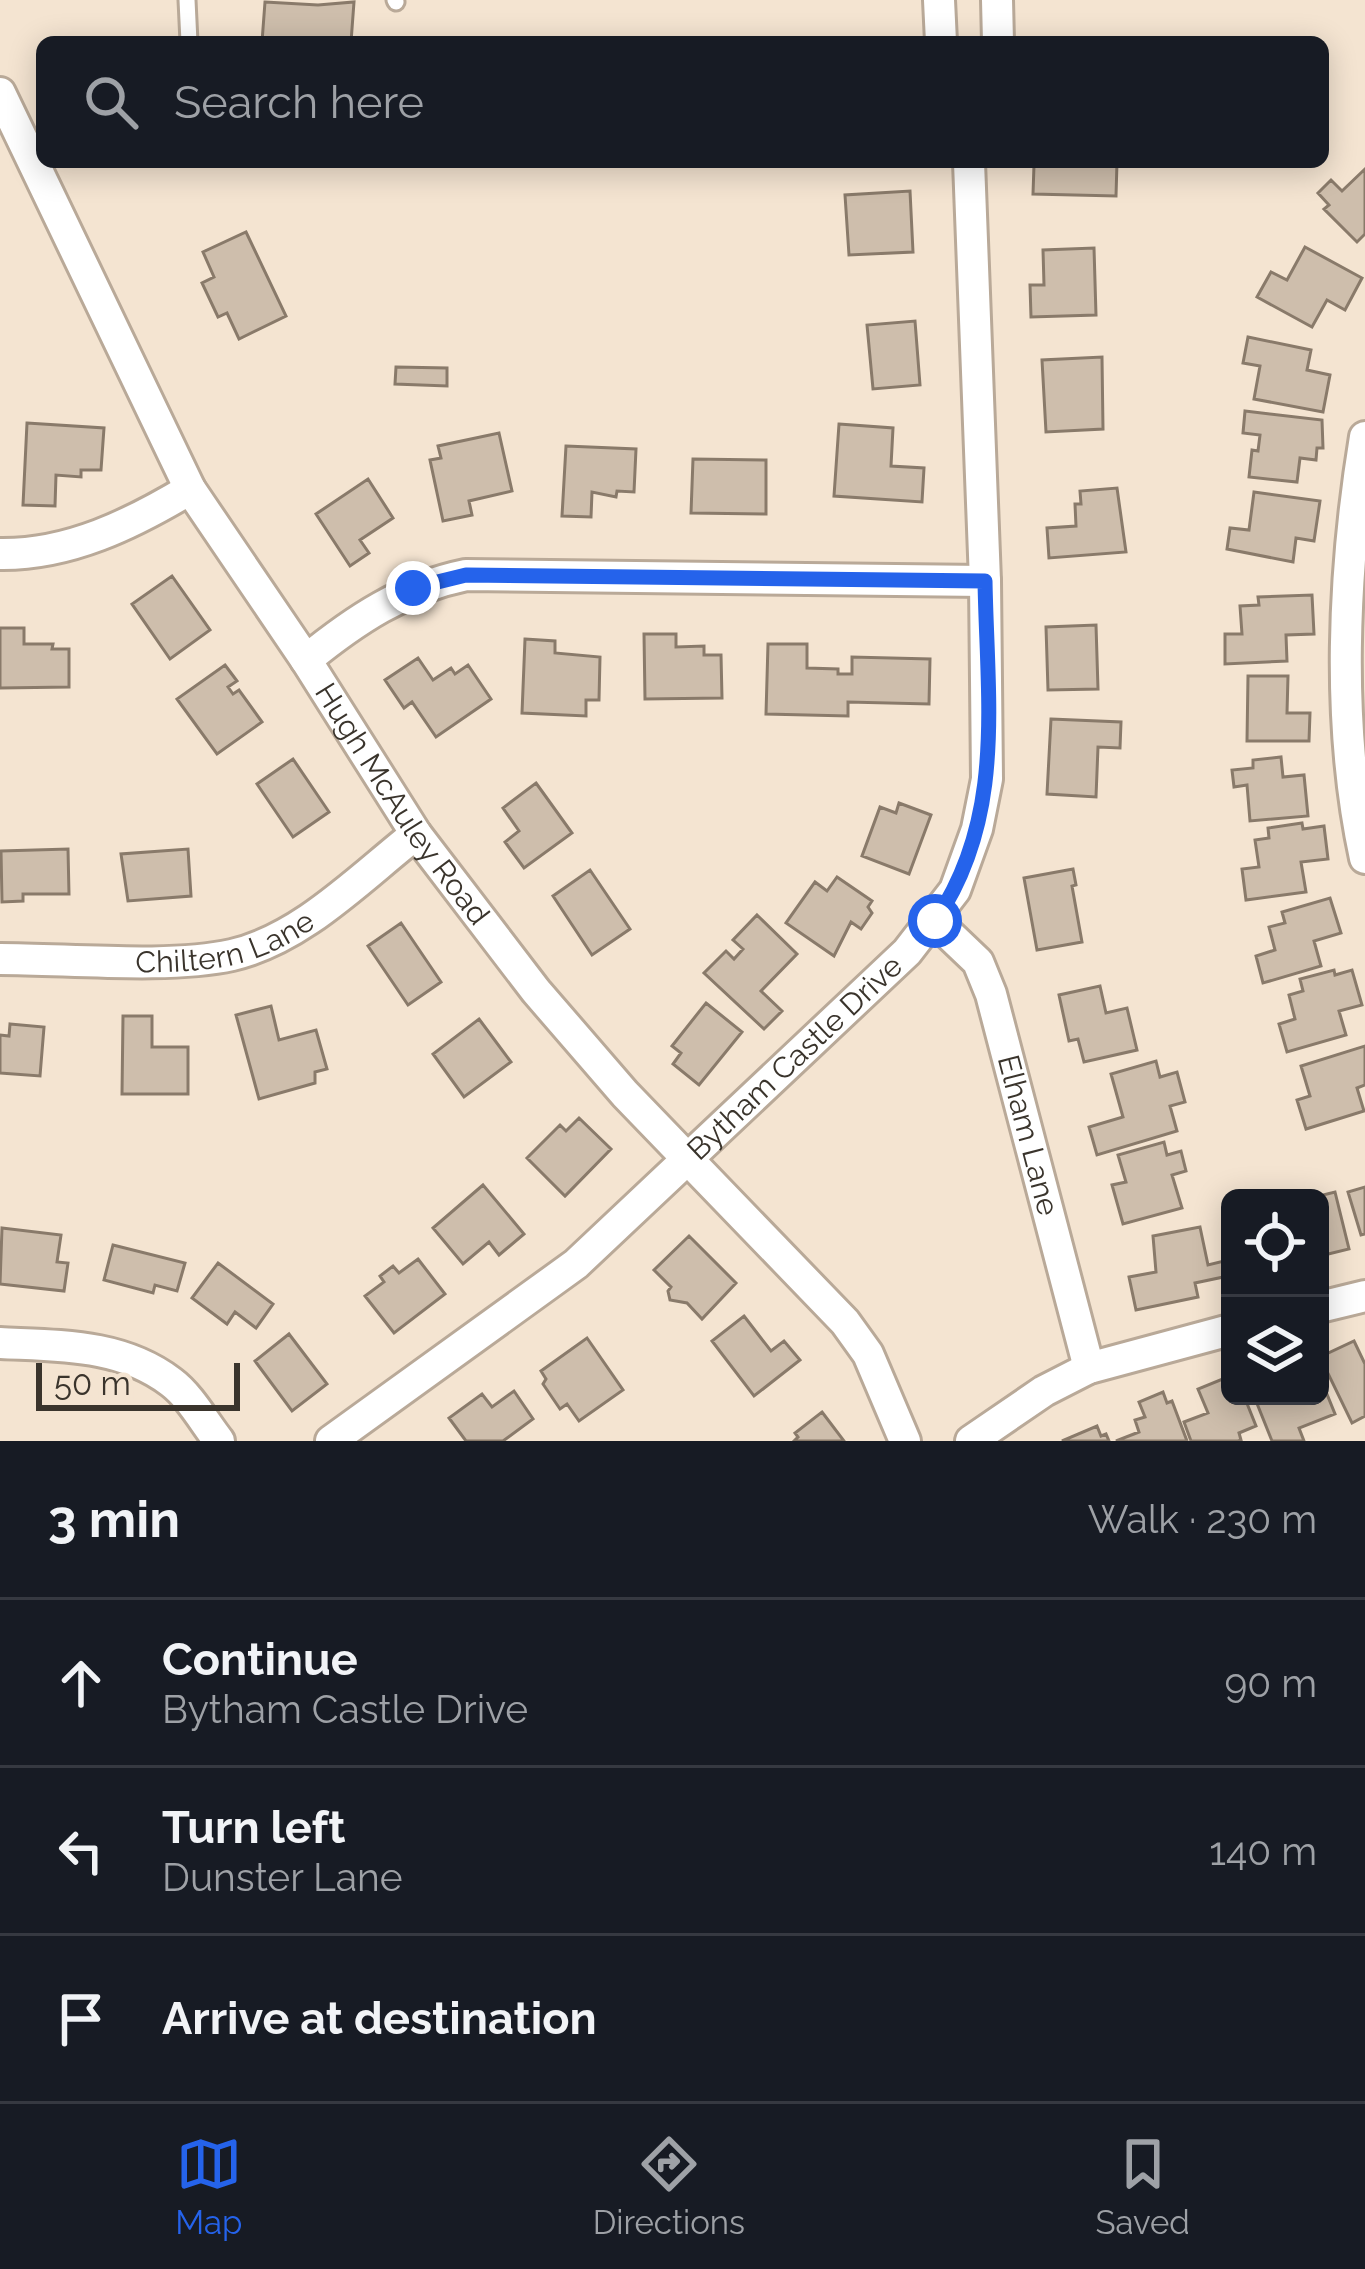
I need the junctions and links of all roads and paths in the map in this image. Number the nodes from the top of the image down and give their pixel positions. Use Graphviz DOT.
graph roads {
  1 [pos="187,0"];
  2 [pos="939,0"];
  3 [pos="997,0"];
  4 [pos="189,36"];
  5 [pos="941,36"];
  6 [pos="998,36"];
  7 [pos="0,93"];
  8 [pos="970,168"];
  9 [pos="1365,437"];
  10 [pos="190,489"];
  11 [pos="0,554"];
  12 [pos="985,581"];
  13 [pos="1358,598"];
  14 [pos="306,660"];
  15 [pos="416,834"];
  16 [pos="1365,858"];
  17 [pos="935,921"];
  18 [pos="0,959"];
  19 [pos="686,1157"];
  20 [pos="1365,1296"];
  21 [pos="1329,1305"];
  22 [pos="1221,1332"];
  23 [pos="0,1343"];
  24 [pos="1089,1368"];
  25 [pos="219,1441"];
  26 [pos="331,1441"];
  27 [pos="905,1441"];
  28 [pos="971,1441"];
  1 -- 4 [label="lane"];
  2 -- 5 [label="street"];
  3 -- 6 [label="street"];
  7 -- 10 [label="street, Hugh McAuley Road"];
  8 -- 12 [label="street, Bytham Castle Drive"];
  9 -- 13 [label="street"];
  10 -- 11 [label="street"];
  10 -- 14 [label="street, Hugh McAuley Road"];
  12 -- 14 [label="street"];
  12 -- 17 [label="street, Bytham Castle Drive"];
  13 -- 16 [label="street"];
  14 -- 15 [label="street, Hugh McAuley Road"];
  15 -- 18 [label="street, Chiltern Lane"];
  15 -- 19 [label="street, Hugh McAuley Road"];
  17 -- 19 [label="street, Bytham Castle Drive"];
  17 -- 24 [label="street, Elham Lane"];
  19 -- 26 [label="street, Bytham Castle Drive"];
  19 -- 27 [label="street, Hugh McAuley Road"];
  20 -- 21 [label="street"];
  22 -- 24 [label="street"];
  23 -- 25 [label="street"];
  24 -- 28 [label="street"];
}
